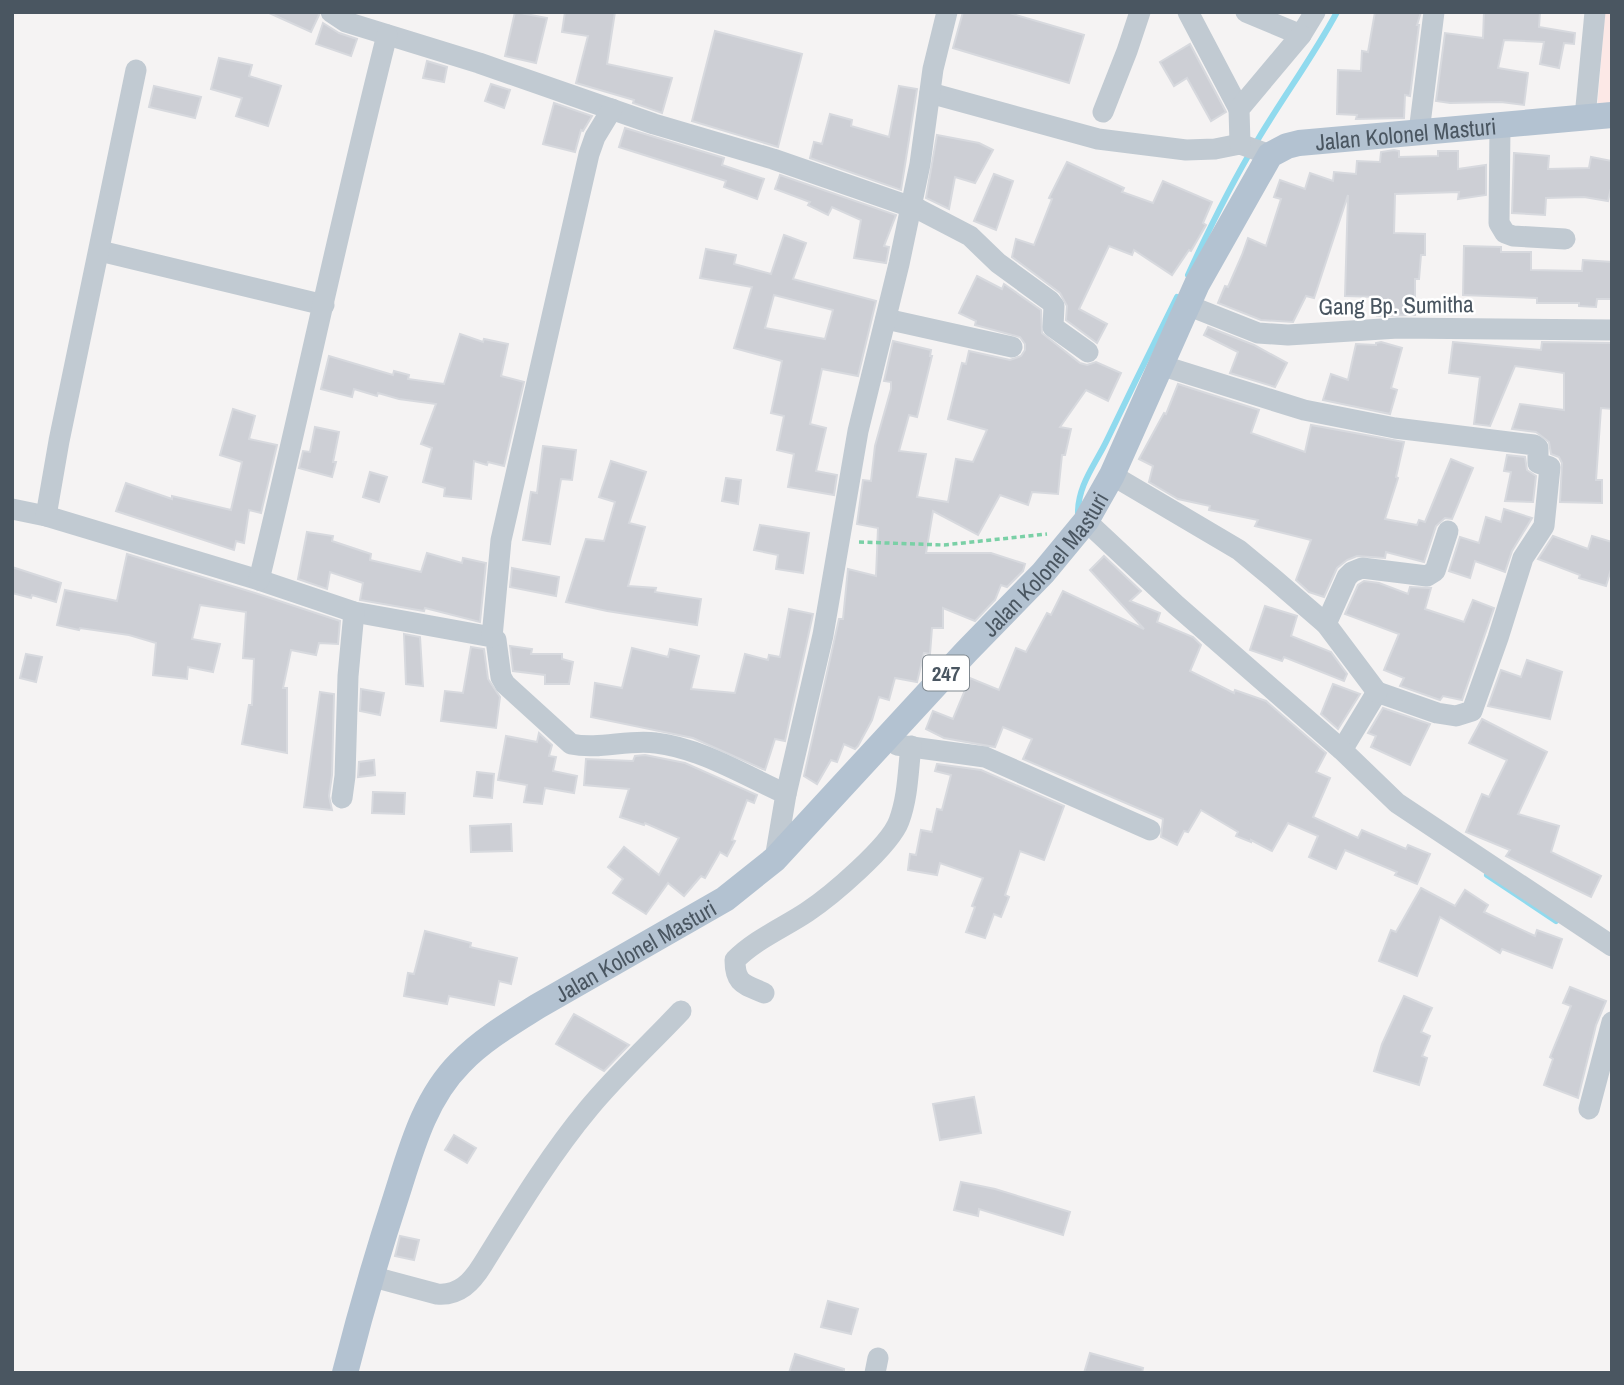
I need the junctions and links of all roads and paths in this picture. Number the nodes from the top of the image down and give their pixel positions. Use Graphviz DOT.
graph roads {
  1 [pos="331,12"];
  2 [pos="947,12"];
  3 [pos="1140,12"];
  4 [pos="1188,12"];
  5 [pos="1246,12"];
  6 [pos="1315,12"];
  7 [pos="1434,12"];
  8 [pos="1595,12"];
  9 [pos="1301,35"];
  10 [pos="387,36"];
  11 [pos="136,70"];
  12 [pos="930,93"];
  13 [pos="612,109"];
  14 [pos="1239,109"];
  15 [pos="1102,112"];
  16 [pos="1612,115"];
  17 [pos="1585,117"];
  18 [pos="1500,126"];
  19 [pos="1419,132"];
  20 [pos="1255,150"];
  21 [pos="910,207"];
  22 [pos="1564,239"];
  23 [pos="100,251"];
  24 [pos="324,305"];
  25 [pos="1187,305"];
  26 [pos="886,319"];
  27 [pos="1612,330"];
  28 [pos="1012,347"];
  29 [pos="1088,352"];
  30 [pos="1160,365"];
  31 [pos="1112,475"];
  32 [pos="12,509"];
  33 [pos="46,516"];
  34 [pos="1081,528"];
  35 [pos="1448,531"];
  36 [pos="840,542"];
  37 [pos="259,580"];
  38 [pos="354,612"];
  39 [pos="1326,624"];
  40 [pos="492,638"];
  41 [pos="1377,692"];
  42 [pos="881,744"];
  43 [pos="911,746"];
  44 [pos="1342,750"];
  45 [pos="786,794"];
  46 [pos="342,798"];
  47 [pos="1150,830"];
  48 [pos="775,859"];
  49 [pos="1612,946"];
  50 [pos="764,993"];
  51 [pos="681,1010"];
  52 [pos="1612,1021"];
  53 [pos="1589,1109"];
  54 [pos="370,1276"];
  55 [pos="345,1373"];
  1 -- 10 [label="street"];
  2 -- 12 [label="street"];
  3 -- 15 [label="street"];
  4 -- 14 [label="street"];
  5 -- 9 [label="street"];
  6 -- 9 [label="street"];
  7 -- 19 [label="street"];
  8 -- 17 [label="street"];
  9 -- 14 [label="street"];
  10 -- 13 [label="street"];
  10 -- 24 [label="street"];
  11 -- 23 [label="street"];
  12 -- 20 [label="street"];
  12 -- 21 [label="street"];
  13 -- 21 [label="street"];
  13 -- 40 [label="street"];
  14 -- 20 [label="street"];
  16 -- 17 [label="main road, Jalan Kolonel Masturi"];
  17 -- 18 [label="main road, Jalan Kolonel Masturi"];
  18 -- 19 [label="main road, Jalan Kolonel Masturi"];
  18 -- 22 [label="street"];
  19 -- 20 [label="main road, Jalan Kolonel Masturi"];
  20 -- 25 [label="main road, Jalan Kolonel Masturi / 247"];
  21 -- 26 [label="street"];
  21 -- 29 [label="street"];
  23 -- 24 [label="street"];
  23 -- 33 [label="street"];
  24 -- 37 [label="street"];
  25 -- 27 [label="street, Gang Bp. Sumitha"];
  25 -- 30 [label="main road, Jalan Kolonel Masturi / 247"];
  26 -- 28 [label="street"];
  26 -- 36 [label="street"];
  30 -- 31 [label="main road, Jalan Kolonel Masturi / 247"];
  30 -- 41 [label="street"];
  31 -- 34 [label="main road, Jalan Kolonel Masturi / 247"];
  31 -- 39 [label="street"];
  32 -- 33 [label="street"];
  33 -- 37 [label="street"];
  34 -- 36 [label="path"];
  34 -- 42 [label="main road, Jalan Kolonel Masturi / 247"];
  34 -- 44 [label="street"];
  35 -- 39 [label="street"];
  36 -- 45 [label="street"];
  37 -- 38 [label="street"];
  38 -- 40 [label="street"];
  38 -- 46 [label="street"];
  39 -- 41 [label="street"];
  40 -- 45 [label="street"];
  41 -- 44 [label="street"];
  42 -- 43 [label="street"];
  42 -- 48 [label="main road, Jalan Kolonel Masturi / 247"];
  43 -- 47 [label="street"];
  43 -- 50 [label="street"];
  44 -- 49 [label="street"];
  45 -- 48 [label="street"];
  48 -- 54 [label="main road, Jalan Kolonel Masturi / 247"];
  51 -- 54 [label="street"];
  52 -- 53 [label="street"];
  54 -- 55 [label="main road, Jalan Kolonel Masturi / 247"];
}
